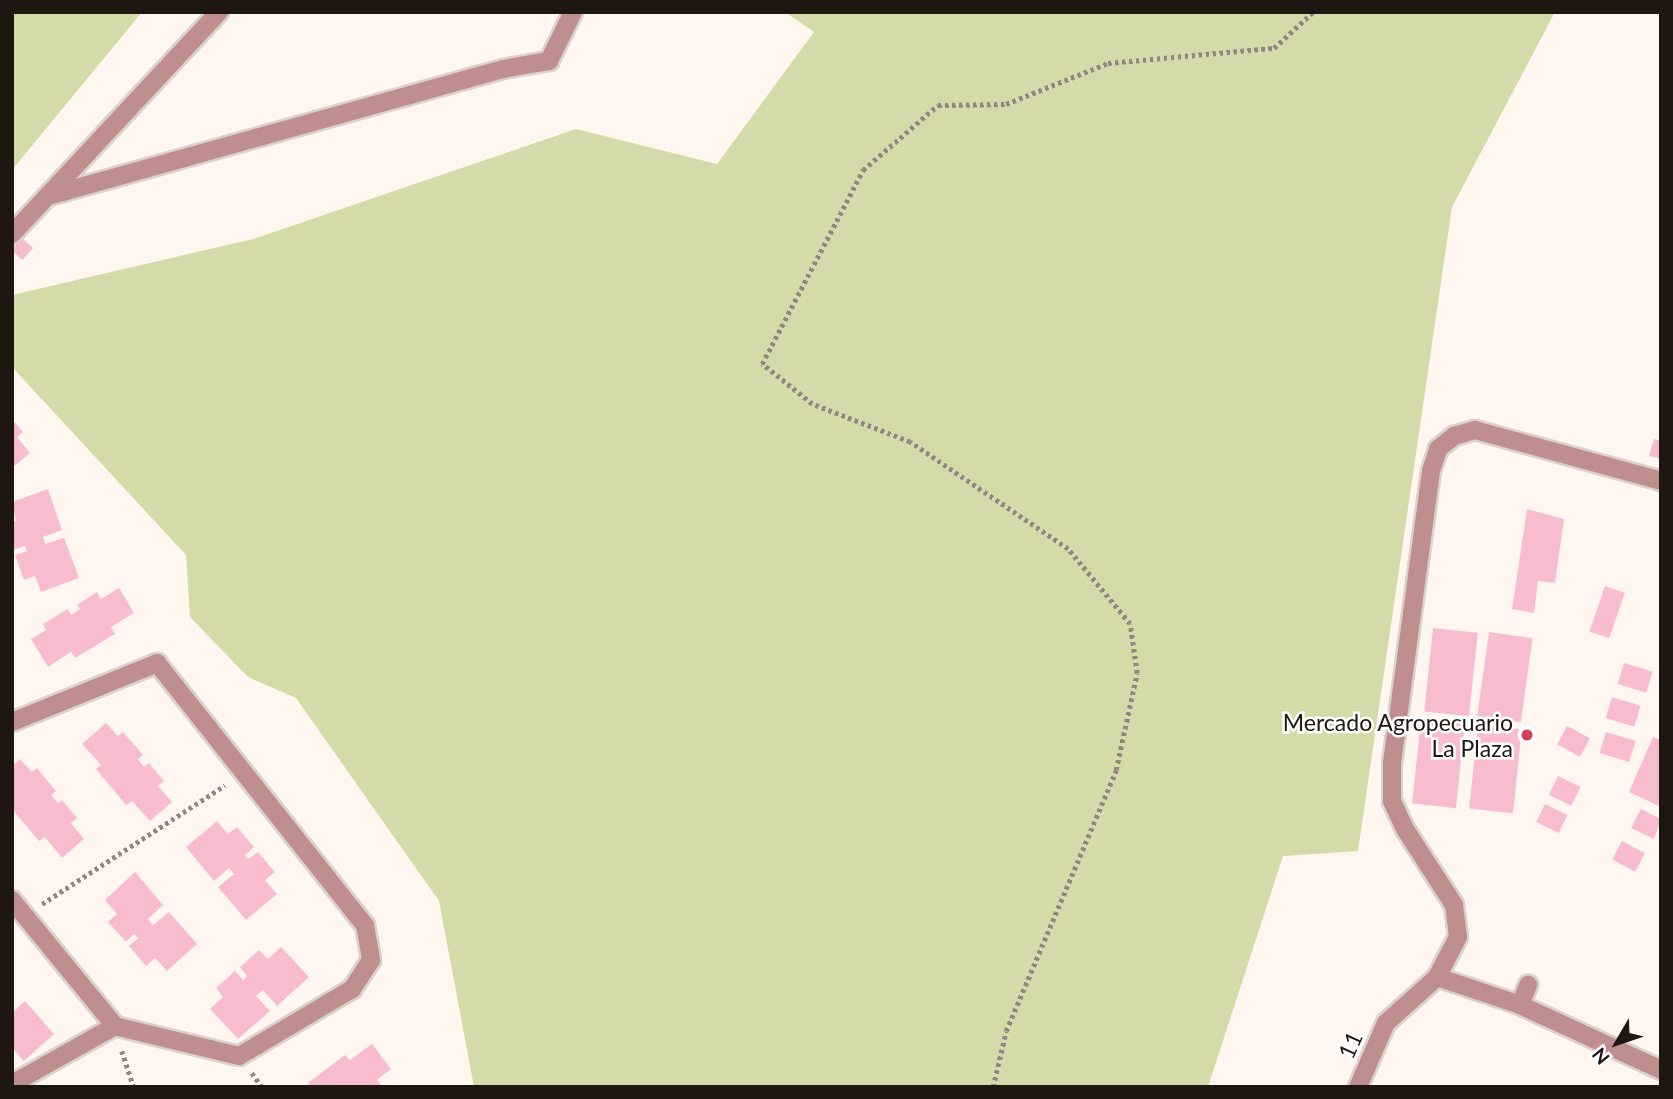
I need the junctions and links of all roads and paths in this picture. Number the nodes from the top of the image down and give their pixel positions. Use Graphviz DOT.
graph roads {
  1 [pos="219,12"];
  2 [pos="572,12"];
  3 [pos="1313,12"];
  4 [pos="48,196"];
  5 [pos="12,234"];
  6 [pos="1661,481"];
  7 [pos="12,722"];
  8 [pos="244,773"];
  9 [pos="12,900"];
  10 [pos="23,916"];
  11 [pos="1437,977"];
  12 [pos="1528,985"];
  13 [pos="1520,1005"];
  14 [pos="116,1026"];
  15 [pos="1661,1070"];
  16 [pos="12,1084"];
  17 [pos="134,1087"];
  18 [pos="993,1087"];
  19 [pos="1358,1087"];
  1 -- 4 [label="street"];
  2 -- 4 [label="street"];
  3 -- 18 [label="path"];
  4 -- 5 [label="street"];
  6 -- 11 [label="street"];
  7 -- 8 [label="street"];
  8 -- 10 [label="path"];
  8 -- 14 [label="street"];
  9 -- 10 [label="street"];
  10 -- 14 [label="street"];
  11 -- 13 [label="street"];
  11 -- 19 [label="street, 11"];
  12 -- 13 [label="street"];
  13 -- 15 [label="street"];
  14 -- 16 [label="street"];
  14 -- 17 [label="path"];
}
